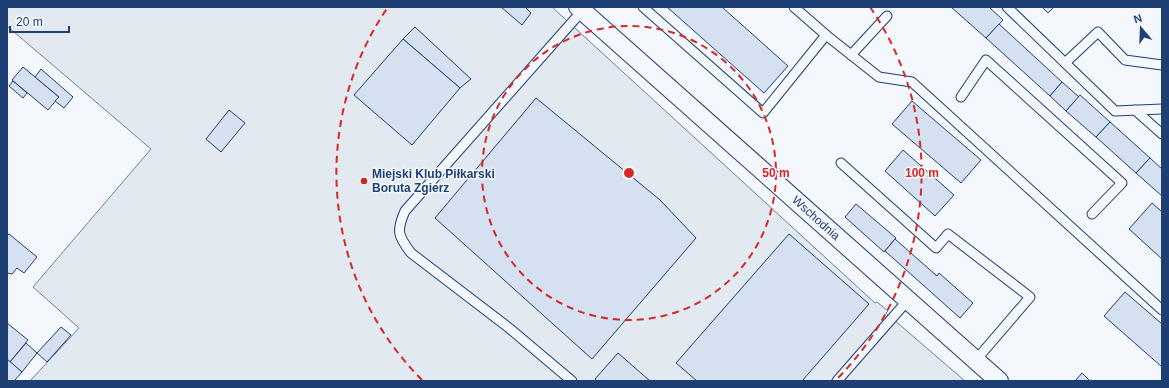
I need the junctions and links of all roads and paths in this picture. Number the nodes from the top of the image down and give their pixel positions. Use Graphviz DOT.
graph roads {
  1 [pos="642,7"];
  2 [pos="794,7"];
  3 [pos="1007,7"];
  4 [pos="580,9"];
  5 [pos="887,16"];
  6 [pos="826,35"];
  7 [pos="851,55"];
  8 [pos="1065,63"];
  9 [pos="1162,65"];
  10 [pos="961,97"];
  11 [pos="1162,109"];
  12 [pos="1135,110"];
  13 [pos="1162,134"];
  14 [pos="841,163"];
  15 [pos="1092,214"];
  16 [pos="908,300"];
  17 [pos="1162,310"];
  18 [pos="976,360"];
  19 [pos="572,381"];
  20 [pos="837,381"];
  21 [pos="1000,381"];
  1 -- 6 [label="lane"];
  2 -- 6 [label="lane"];
  3 -- 8 [label="lane"];
  4 -- 16 [label="street, Wschodnia"];
  4 -- 19 [label="lane"];
  5 -- 7 [label="lane"];
  6 -- 7 [label="lane"];
  7 -- 17 [label="lane"];
  8 -- 9 [label="lane"];
  8 -- 12 [label="lane"];
  10 -- 15 [label="lane"];
  11 -- 12 [label="lane"];
  12 -- 13 [label="lane"];
  14 -- 18 [label="lane"];
  16 -- 18 [label="street, Wschodnia"];
  16 -- 20 [label="lane"];
  18 -- 21 [label="street, Wschodnia"];
}
